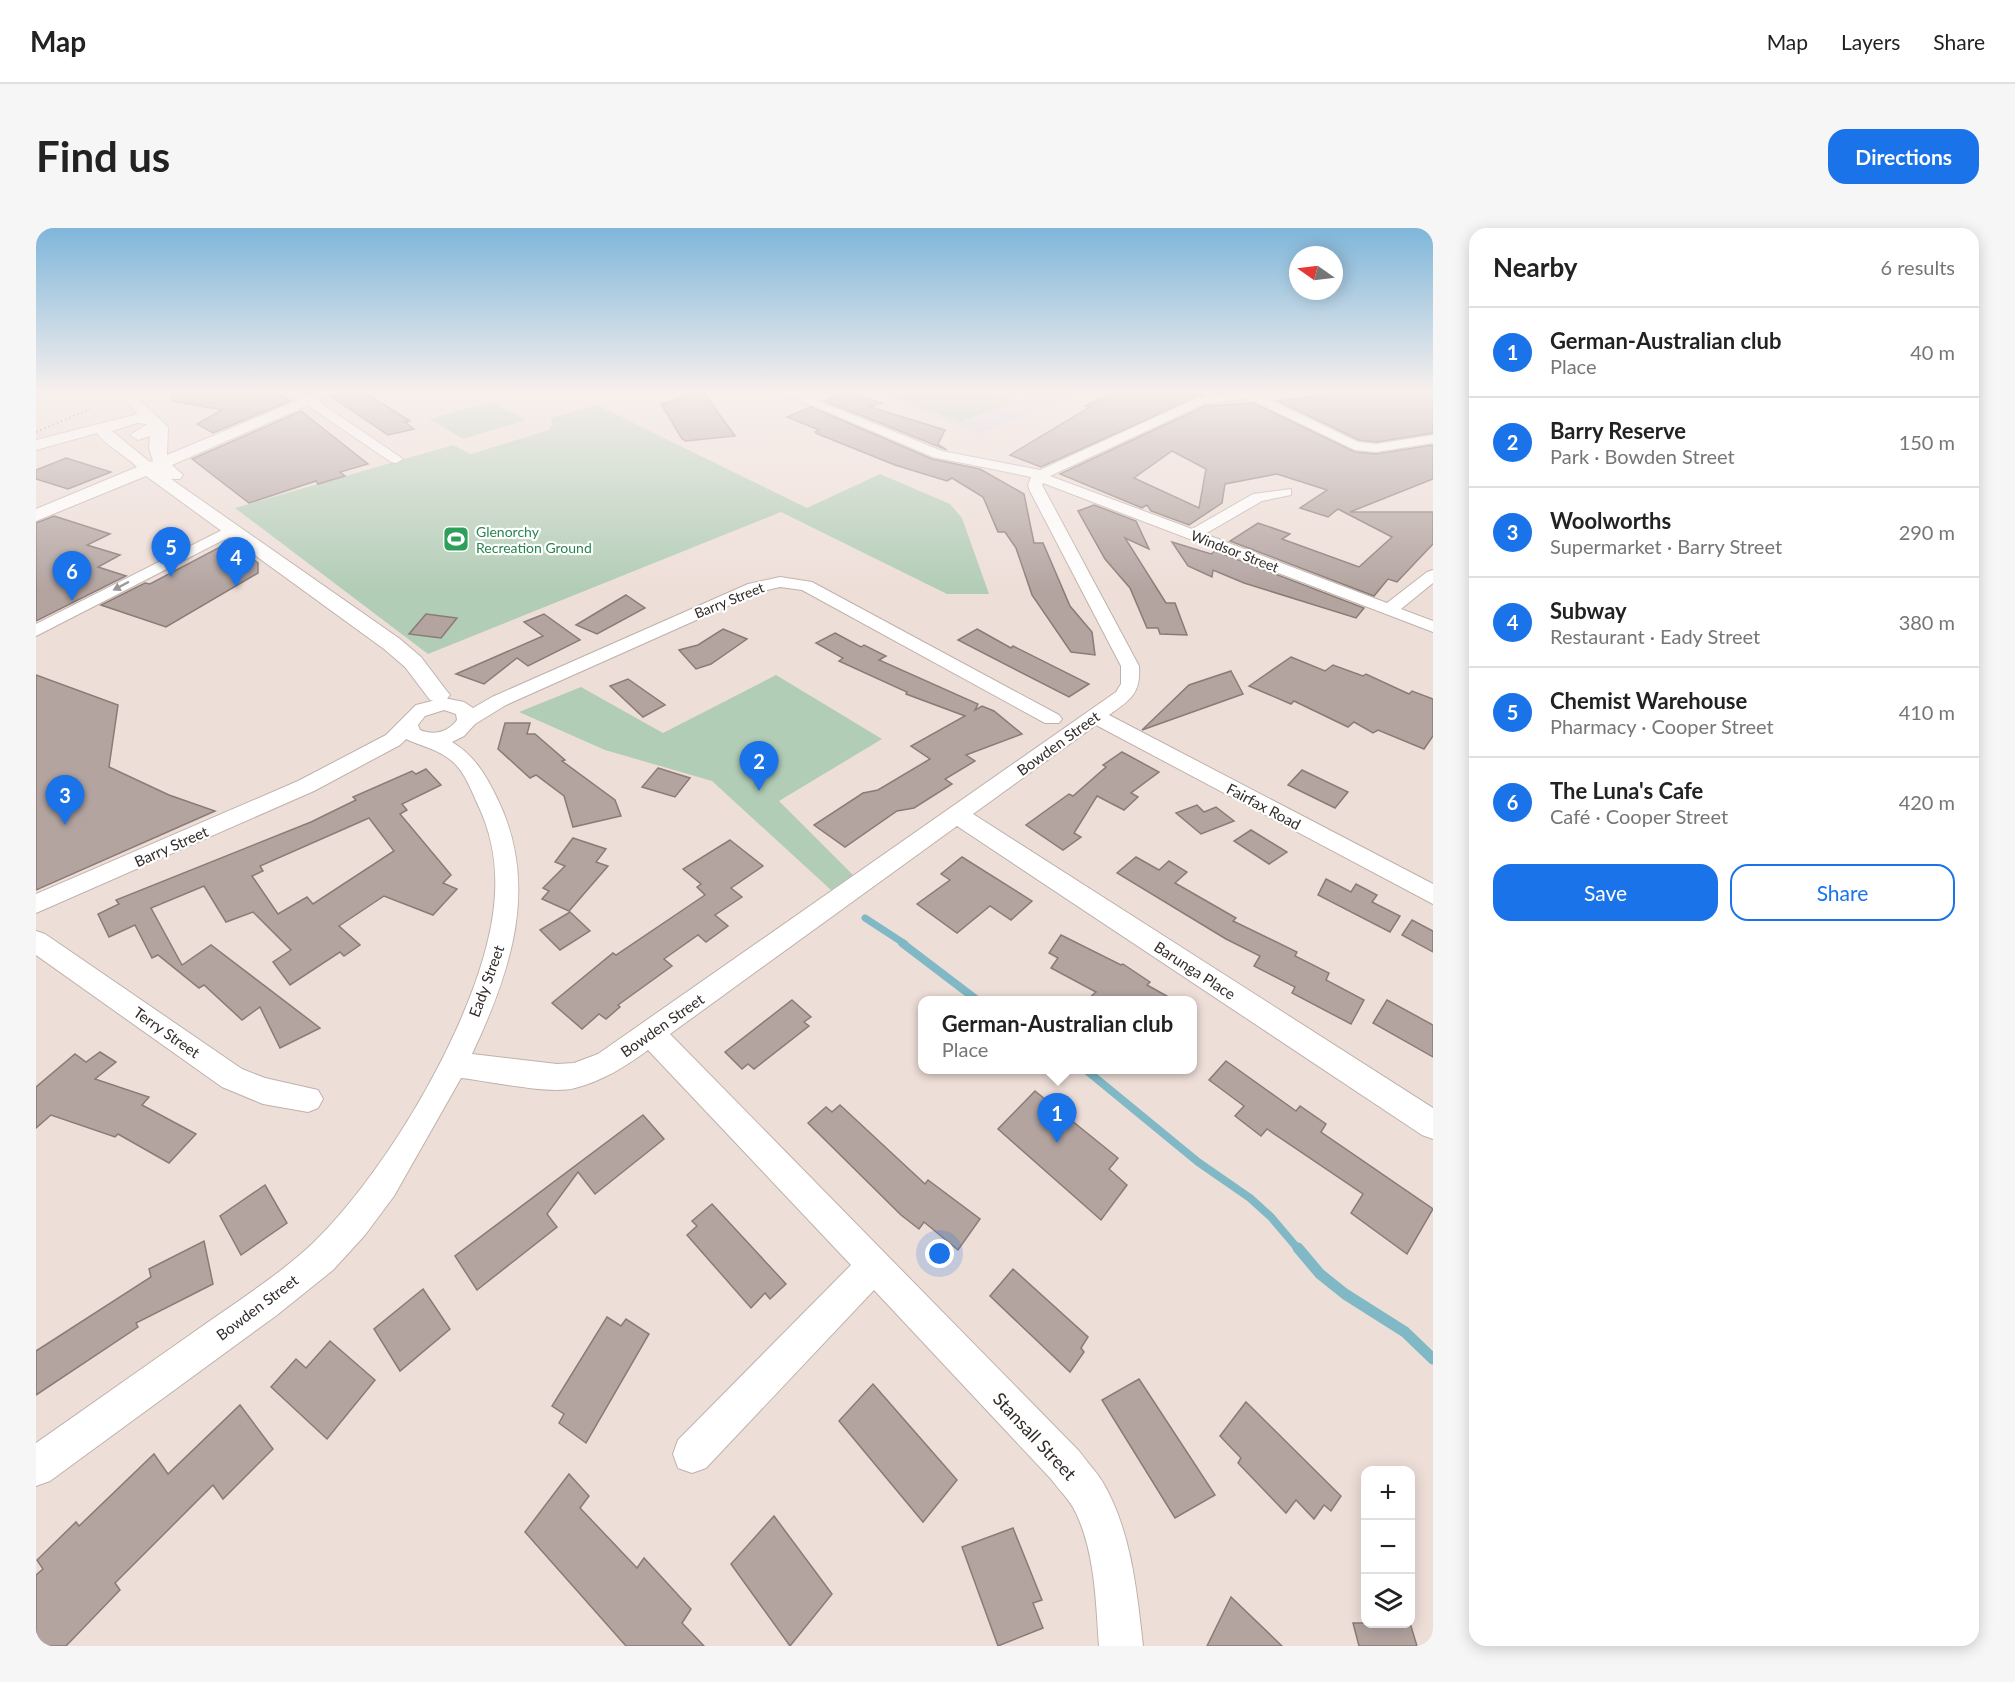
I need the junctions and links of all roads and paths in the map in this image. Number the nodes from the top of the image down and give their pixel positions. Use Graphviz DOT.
graph roads {
  1 [pos="144,457"];
  2 [pos="151,457"];
  3 [pos="160,457"];
  4 [pos="160,457"];
  5 [pos="394,457"];
  6 [pos="953,457"];
  7 [pos="1077,457"];
  8 [pos="396,459"];
  9 [pos="148,462"];
  10 [pos="1038,475"];
  11 [pos="123,481"];
  12 [pos="1286,492"];
  13 [pos="179,494"];
  14 [pos="1086,495"];
  15 [pos="1045,504"];
  16 [pos="44,508"];
  17 [pos="36,516"];
  18 [pos="230,531"];
  19 [pos="1193,535"];
  20 [pos="294,574"];
  21 [pos="1433,575"];
  22 [pos="1389,610"];
  23 [pos="1433,627"];
  24 [pos="36,631"];
  25 [pos="440,711"];
  26 [pos="1095,716"];
  27 [pos="1052,719"];
  28 [pos="428,739"];
  29 [pos="464,760"];
  30 [pos="306,786"];
  31 [pos="957,815"];
  32 [pos="1433,895"];
  33 [pos="36,904"];
  34 [pos="36,941"];
  35 [pos="651,1034"];
  36 [pos="453,1065"];
  37 [pos="308,1099"];
  38 [pos="1433,1125"];
  39 [pos="873,1267"];
  40 [pos="692,1454"];
  41 [pos="36,1467"];
  42 [pos="1121,1646"];
  1 -- 9 [label="main road"];
  2 -- 9 [label="main road"];
  3 -- 9 [label="main road"];
  4 -- 9 [label="main road"];
  5 -- 8 [label="street"];
  6 -- 10 [label="street, Windsor Street"];
  7 -- 10 [label="street"];
  9 -- 11 [label="main road"];
  9 -- 13 [label="main road, Eady Street"];
  9 -- 16 [label="main road"];
  9 -- 20 [label="main road, Eady Street"];
  10 -- 14 [label="street, Windsor Street"];
  10 -- 15 [label="street, Bowden Street"];
  11 -- 13 [label="main road"];
  11 -- 17 [label="main road"];
  12 -- 19 [label="street"];
  13 -- 18 [label="main road, Eady Street"];
  14 -- 15 [label="street"];
  14 -- 19 [label="street, Windsor Street"];
  15 -- 26 [label="street, Bowden Street"];
  18 -- 20 [label="main road, Eady Street"];
  18 -- 24 [label="street, one-way"];
  19 -- 22 [label="street, Windsor Street"];
  20 -- 25 [label="main road, Eady Street"];
  21 -- 22 [label="street"];
  22 -- 23 [label="street, Windsor Street"];
  25 -- 27 [label="street, Barry Street"];
  25 -- 28 [label="street, Barry Street"];
  25 -- 28 [label="street, Eady Street"];
  25 -- 29 [label="street, Eady Street"];
  25 -- 30 [label="street, Barry Street"];
  26 -- 31 [label="street, Bowden Street"];
  26 -- 32 [label="street, Fairfax Road"];
  28 -- 29 [label="street, Eady Street"];
  28 -- 30 [label="street, Barry Street"];
  29 -- 36 [label="street, Eady Street"];
  30 -- 33 [label="street, Barry Street"];
  31 -- 35 [label="street, Bowden Street"];
  31 -- 38 [label="street, Barunga Place"];
  34 -- 37 [label="street, Terry Street"];
  35 -- 36 [label="street, Bowden Street"];
  35 -- 39 [label="street, Stansall Street"];
  36 -- 41 [label="street, Bowden Street"];
  39 -- 40 [label="street"];
  39 -- 42 [label="street, Stansall Street"];
}
